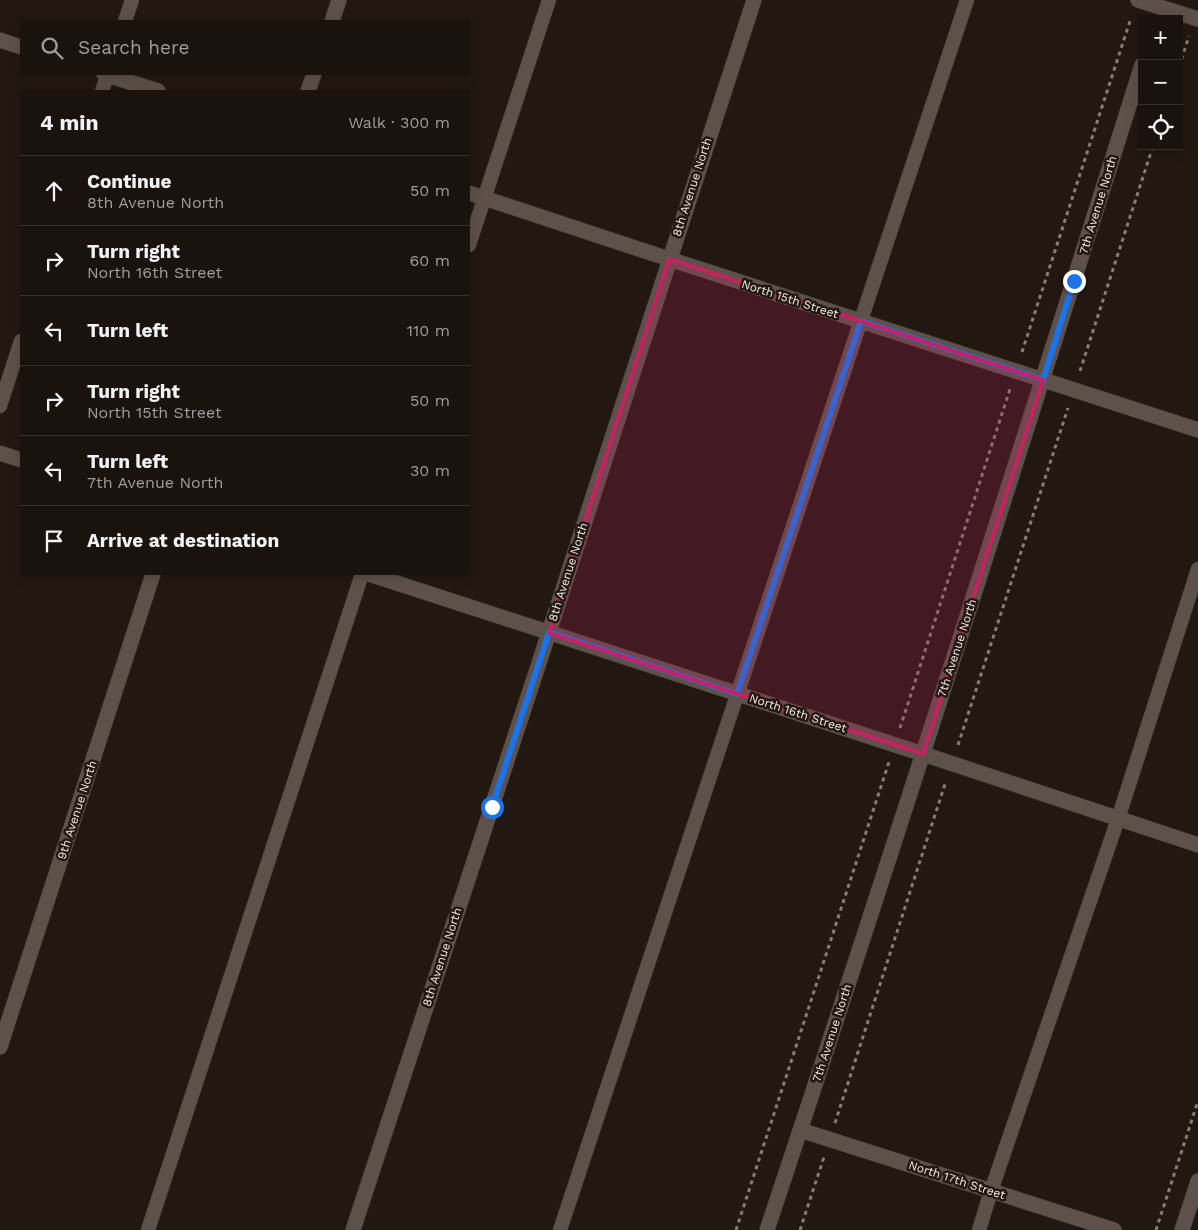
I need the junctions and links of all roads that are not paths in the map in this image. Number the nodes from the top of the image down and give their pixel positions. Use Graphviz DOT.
graph roads {
  1 [pos="132,0"];
  2 [pos="339,0"];
  3 [pos="549,0"];
  4 [pos="754,0"];
  5 [pos="967,0"];
  6 [pos="1138,0"];
  7 [pos="1159,9"];
  8 [pos="125,20"];
  9 [pos="332,20"];
  10 [pos="1198,20"];
  11 [pos="0,40"];
  12 [pos="20,47"];
  13 [pos="107,75"];
  14 [pos="110,75"];
  15 [pos="314,75"];
  16 [pos="1138,77"];
  17 [pos="102,90"];
  18 [pos="155,90"];
  19 [pos="308,90"];
  20 [pos="470,193"];
  21 [pos="484,198"];
  22 [pos="470,243"];
  23 [pos="669,260"];
  24 [pos="861,321"];
  25 [pos="20,344"];
  26 [pos="1043,380"];
  27 [pos="0,406"];
  28 [pos="1198,430"];
  29 [pos="0,453"];
  30 [pos="20,460"];
  31 [pos="1198,569"];
  32 [pos="154,575"];
  33 [pos="362,575"];
  34 [pos="373,575"];
  35 [pos="549,632"];
  36 [pos="737,694"];
  37 [pos="923,754"];
  38 [pos="1118,818"];
  39 [pos="1198,845"];
  40 [pos="0,1047"];
  41 [pos="800,1130"];
  42 [pos="1198,1181"];
  43 [pos="991,1191"];
  44 [pos="148,1230"];
  45 [pos="353,1230"];
  46 [pos="560,1230"];
  47 [pos="767,1230"];
  48 [pos="979,1230"];
  49 [pos="1114,1230"];
  50 [pos="1182,1230"];
  1 -- 8 [label="lane"];
  2 -- 9 [label="street"];
  3 -- 21 [label="lane"];
  4 -- 23 [label="street, 8th Avenue North"];
  5 -- 24 [label="lane"];
  6 -- 7 [label="street"];
  7 -- 10 [label="street"];
  11 -- 12 [label="street"];
  13 -- 17 [label="lane"];
  14 -- 18 [label="street"];
  15 -- 19 [label="street"];
  16 -- 26 [label="street, 7th Avenue North"];
  20 -- 21 [label="street, North 15th Street"];
  21 -- 22 [label="lane"];
  21 -- 23 [label="street, North 15th Street"];
  23 -- 24 [label="street, North 15th Street"];
  23 -- 35 [label="street, 8th Avenue North"];
  24 -- 26 [label="street, North 15th Street"];
  24 -- 36 [label="lane"];
  25 -- 27 [label="lane"];
  26 -- 28 [label="street, North 15th Street"];
  26 -- 37 [label="street, 7th Avenue North"];
  29 -- 30 [label="street"];
  31 -- 38 [label="lane"];
  32 -- 40 [label="street, 9th Avenue North"];
  33 -- 44 [label="lane"];
  34 -- 35 [label="street, North 16th Street"];
  35 -- 36 [label="street, North 16th Street"];
  35 -- 45 [label="street, 8th Avenue North"];
  36 -- 37 [label="street, North 16th Street"];
  36 -- 46 [label="lane"];
  37 -- 38 [label="street, North 16th Street"];
  37 -- 41 [label="street, 7th Avenue North"];
  38 -- 39 [label="street, North 16th Street"];
  38 -- 43 [label="lane"];
  41 -- 43 [label="street, North 17th Street"];
  41 -- 47 [label="street, 7th Avenue North"];
  42 -- 50 [label="street"];
  43 -- 48 [label="lane"];
  43 -- 49 [label="street, North 17th Street"];
}
